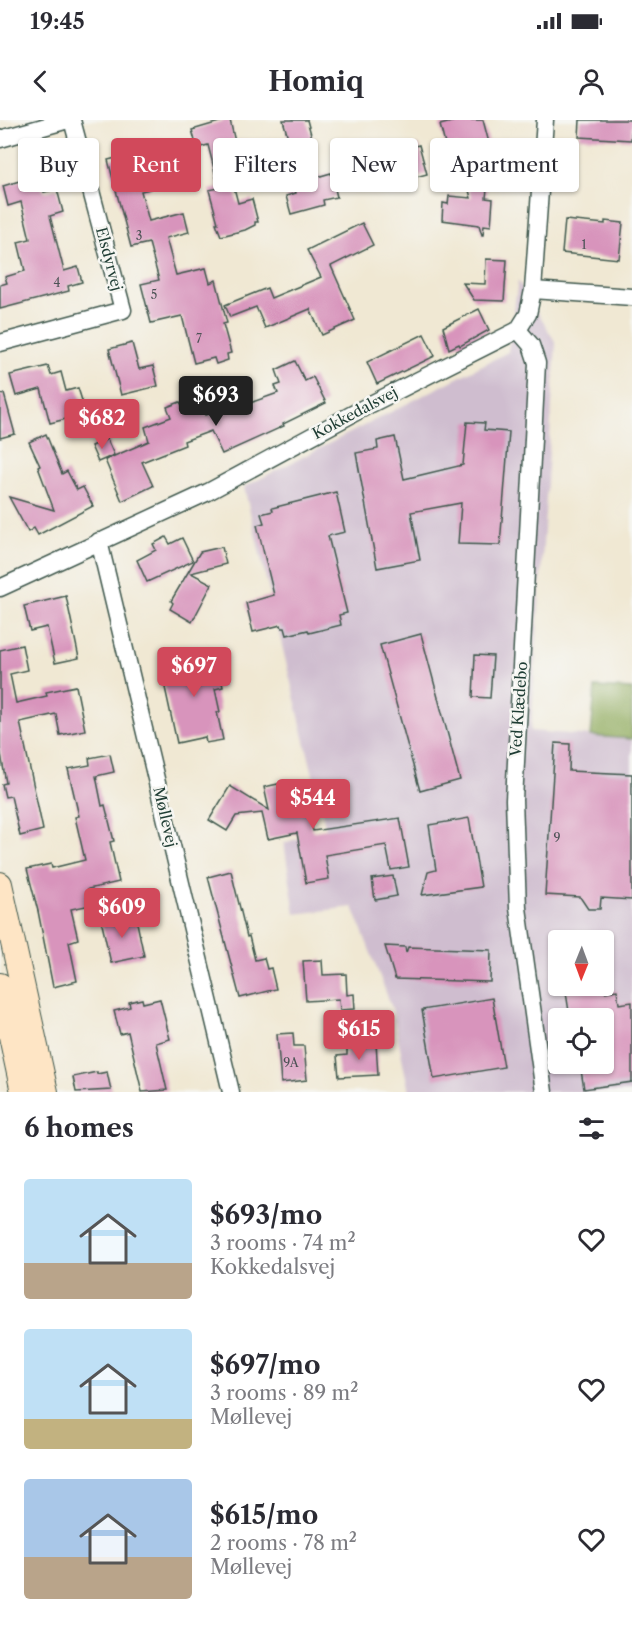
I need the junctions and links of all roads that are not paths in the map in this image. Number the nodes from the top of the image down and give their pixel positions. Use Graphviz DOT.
graph roads {
  1 [pos="70,120"];
  2 [pos="545,120"];
  3 [pos="0,139"];
  4 [pos="533,290"];
  5 [pos="632,297"];
  6 [pos="518,330"];
  7 [pos="0,343"];
  8 [pos="99,541"];
  9 [pos="0,588"];
  10 [pos="0,884"];
  11 [pos="0,985"];
  12 [pos="23,1092"];
  13 [pos="46,1092"];
  14 [pos="231,1092"];
  15 [pos="544,1092"];
  1 -- 3 [label="street"];
  1 -- 7 [label="street, Elsdyrvej"];
  2 -- 4 [label="street"];
  4 -- 5 [label="street"];
  4 -- 6 [label="street"];
  6 -- 8 [label="street, Kokkedalsvej"];
  6 -- 15 [label="street, Ved Klædebo"];
  8 -- 9 [label="street, Kokkedalsvej"];
  8 -- 14 [label="street, Møllevej"];
  10 -- 13 [label="street"];
  11 -- 12 [label="street"];
}
